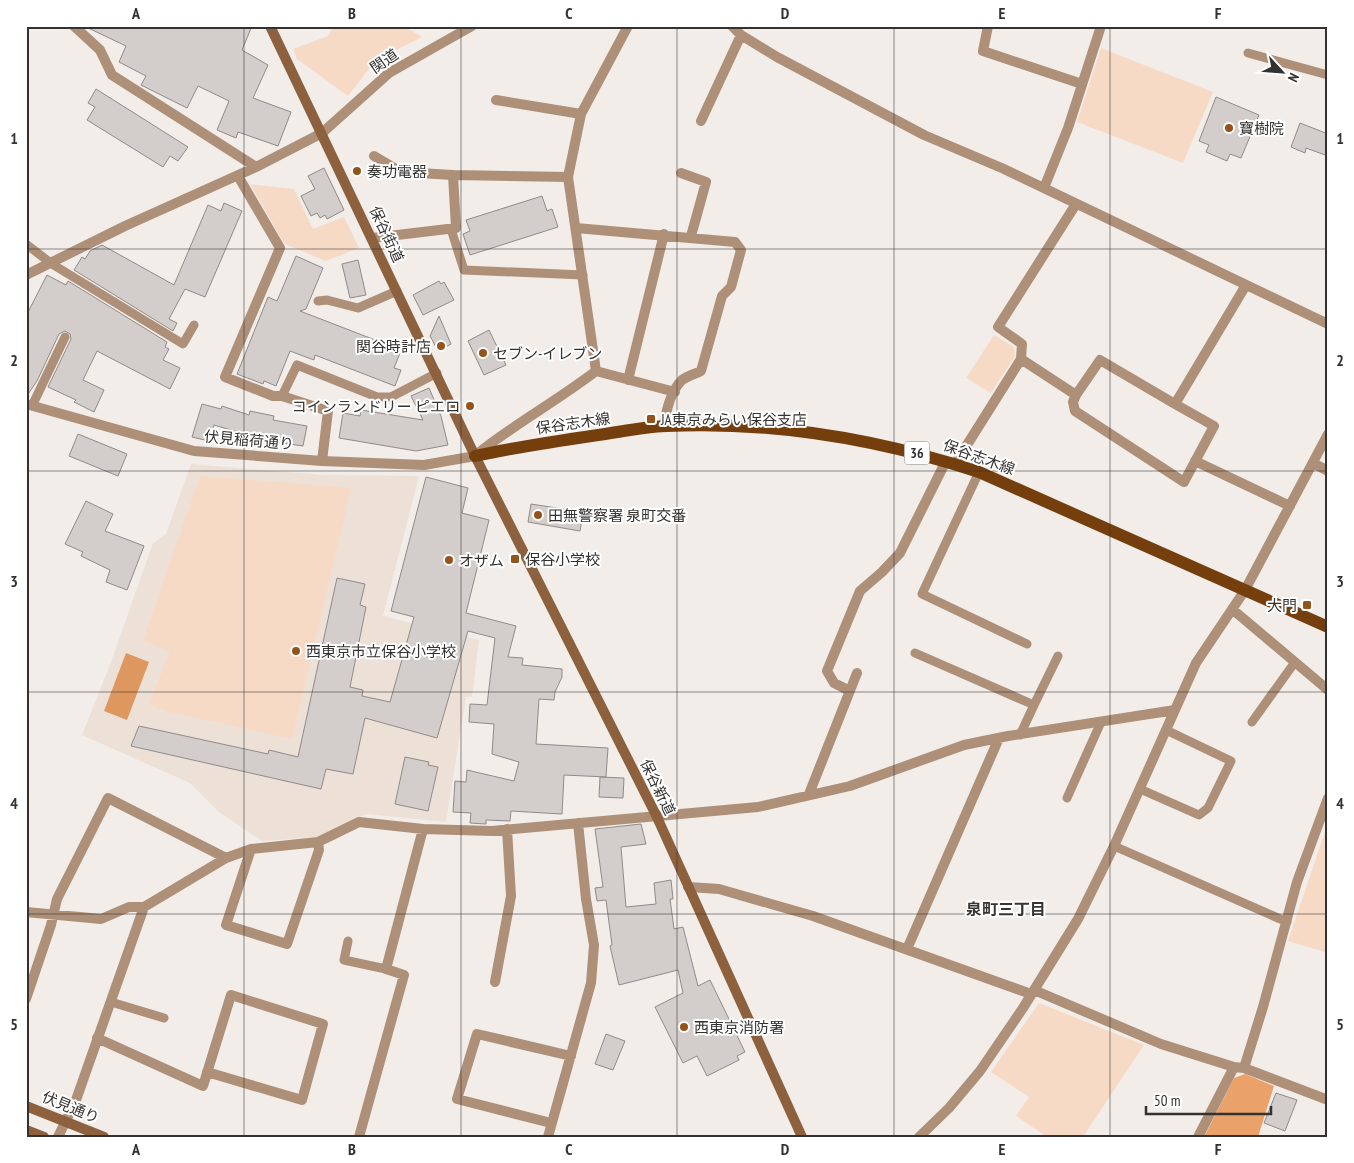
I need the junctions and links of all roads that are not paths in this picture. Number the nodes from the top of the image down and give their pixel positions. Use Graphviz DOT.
graph roads {
  1 [pos="74,26"];
  2 [pos="270,26"];
  3 [pos="472,26"];
  4 [pos="628,26"];
  5 [pos="732,26"];
  6 [pos="988,26"];
  7 [pos="1101,26"];
  8 [pos="741,35"];
  9 [pos="1248,53"];
  10 [pos="1328,75"];
  11 [pos="1082,84"];
  12 [pos="496,100"];
  13 [pos="581,114"];
  14 [pos="701,121"];
  15 [pos="322,133"];
  16 [pos="374,156"];
  17 [pos="256,167"];
  18 [pos="681,173"];
  19 [pos="454,175"];
  20 [pos="238,176"];
  21 [pos="568,177"];
  22 [pos="1044,188"];
  23 [pos="1076,204"];
  24 [pos="451,228"];
  25 [pos="576,228"];
  26 [pos="664,234"];
  27 [pos="691,236"];
  28 [pos="372,238"];
  29 [pos="26,244"];
  30 [pos="52,264"];
  31 [pos="26,275"];
  32 [pos="583,275"];
  33 [pos="1246,285"];
  34 [pos="397,291"];
  35 [pos="318,301"];
  36 [pos="1328,324"];
  37 [pos="194,325"];
  38 [pos="64,337"];
  39 [pos="1020,359"];
  40 [pos="596,371"];
  41 [pos="437,373"];
  42 [pos="628,380"];
  43 [pos="675,392"];
  44 [pos="282,396"];
  45 [pos="1076,396"];
  46 [pos="1175,404"];
  47 [pos="29,405"];
  48 [pos="664,426"];
  49 [pos="1328,434"];
  50 [pos="475,456"];
  51 [pos="322,461"];
  52 [pos="1195,461"];
  53 [pos="951,463"];
  54 [pos="1313,463"];
  55 [pos="1328,471"];
  56 [pos="979,472"];
  57 [pos="1290,506"];
  58 [pos="1246,590"];
  59 [pos="1232,609"];
  60 [pos="1328,627"];
  61 [pos="1026,644"];
  62 [pos="915,653"];
  63 [pos="1058,656"];
  64 [pos="1295,662"];
  65 [pos="857,672"];
  66 [pos="1328,690"];
  67 [pos="850,691"];
  68 [pos="1034,705"];
  69 [pos="1175,710"];
  70 [pos="1102,722"];
  71 [pos="1252,722"];
  72 [pos="1166,730"];
  73 [pos="1020,735"];
  74 [pos="999,738"];
  75 [pos="1140,789"];
  76 [pos="810,794"];
  77 [pos="1067,798"];
  78 [pos="1328,798"];
  79 [pos="656,816"];
  80 [pos="578,823"];
  81 [pos="423,829"];
  82 [pos="507,829"];
  83 [pos="318,842"];
  84 [pos="1114,846"];
  85 [pos="251,849"];
  86 [pos="226,858"];
  87 [pos="688,887"];
  88 [pos="144,907"];
  89 [pos="26,912"];
  90 [pos="54,914"];
  91 [pos="1287,922"];
  92 [pos="348,941"];
  93 [pos="907,949"];
  94 [pos="386,969"];
  95 [pos="495,982"];
  96 [pos="1033,992"];
  97 [pos="26,999"];
  98 [pos="111,1002"];
  99 [pos="164,1018"];
  100 [pos="97,1038"];
  101 [pos="571,1056"];
  102 [pos="1239,1068"];
  103 [pos="207,1072"];
  104 [pos="1328,1100"];
  105 [pos="26,1106"];
  106 [pos="66,1122"];
  107 [pos="551,1123"];
  108 [pos="26,1130"];
  109 [pos="44,1137"];
  110 [pos="58,1137"];
  111 [pos="104,1137"];
  112 [pos="359,1137"];
  113 [pos="548,1137"];
  114 [pos="802,1137"];
  115 [pos="919,1137"];
  116 [pos="1198,1137"];
  1 -- 17 [label="street"];
  2 -- 15 [label="main road, 保谷街道"];
  3 -- 15 [label="street, 関道"];
  4 -- 13 [label="street"];
  5 -- 8 [label="street"];
  6 -- 11 [label="street"];
  7 -- 11 [label="street"];
  8 -- 14 [label="street"];
  8 -- 22 [label="street"];
  9 -- 10 [label="lane"];
  11 -- 22 [label="street"];
  12 -- 13 [label="street"];
  13 -- 21 [label="street"];
  15 -- 17 [label="street, 関道"];
  15 -- 28 [label="main road, 保谷街道"];
  16 -- 19 [label="street"];
  17 -- 20 [label="street, 関道"];
  18 -- 27 [label="street"];
  19 -- 21 [label="street"];
  19 -- 24 [label="street"];
  20 -- 30 [label="street, 関道"];
  20 -- 44 [label="street"];
  21 -- 25 [label="street"];
  22 -- 23 [label="street"];
  23 -- 33 [label="street"];
  23 -- 39 [label="street"];
  24 -- 28 [label="street"];
  24 -- 32 [label="lane"];
  25 -- 26 [label="street"];
  25 -- 32 [label="street"];
  26 -- 27 [label="street"];
  26 -- 42 [label="street"];
  27 -- 43 [label="street"];
  28 -- 34 [label="main road, 保谷街道"];
  29 -- 30 [label="lane"];
  30 -- 31 [label="street, 関道"];
  30 -- 37 [label="lane"];
  32 -- 40 [label="street"];
  33 -- 36 [label="street"];
  33 -- 46 [label="street"];
  34 -- 35 [label="lane"];
  34 -- 41 [label="main road, 保谷街道"];
  38 -- 47 [label="lane"];
  39 -- 45 [label="street"];
  39 -- 53 [label="street"];
  40 -- 42 [label="street"];
  40 -- 50 [label="street"];
  41 -- 44 [label="lane"];
  41 -- 50 [label="main road, 保谷街道"];
  42 -- 43 [label="street"];
  43 -- 48 [label="street"];
  44 -- 51 [label="street"];
  45 -- 46 [label="street"];
  45 -- 52 [label="street"];
  46 -- 52 [label="street"];
  47 -- 51 [label="street, 伏見稲荷通り"];
  48 -- 50 [label="main road, 保谷志木線 / 36"];
  48 -- 53 [label="main road, 保谷志木線 / 36"];
  49 -- 54 [label="street"];
  50 -- 51 [label="street, 伏見稲荷通り"];
  50 -- 79 [label="main road, 保谷新道"];
  52 -- 57 [label="street"];
  53 -- 56 [label="main road, 保谷志木線 / 36"];
  53 -- 67 [label="street"];
  54 -- 55 [label="street"];
  54 -- 57 [label="street"];
  56 -- 58 [label="main road, 保谷志木線 / 36"];
  56 -- 61 [label="lane"];
  57 -- 58 [label="street"];
  58 -- 59 [label="street"];
  58 -- 60 [label="main road, 保谷志木線 / 36"];
  59 -- 64 [label="street"];
  59 -- 69 [label="street"];
  62 -- 68 [label="lane"];
  63 -- 68 [label="lane"];
  64 -- 66 [label="street"];
  64 -- 71 [label="lane"];
  65 -- 67 [label="street"];
  67 -- 76 [label="street"];
  68 -- 73 [label="lane"];
  69 -- 70 [label="street"];
  69 -- 72 [label="street"];
  70 -- 73 [label="street"];
  70 -- 77 [label="lane"];
  72 -- 75 [label="street"];
  72 -- 75 [label="lane"];
  73 -- 74 [label="street"];
  74 -- 76 [label="street"];
  74 -- 93 [label="street"];
  75 -- 84 [label="street"];
  76 -- 79 [label="street"];
  78 -- 91 [label="street"];
  79 -- 80 [label="street"];
  79 -- 87 [label="main road, 保谷新道"];
  80 -- 82 [label="street"];
  80 -- 101 [label="street"];
  81 -- 82 [label="street"];
  81 -- 83 [label="street"];
  81 -- 94 [label="street"];
  82 -- 95 [label="street"];
  83 -- 85 [label="street"];
  83 -- 85 [label="street"];
  84 -- 91 [label="lane"];
  84 -- 96 [label="street"];
  85 -- 86 [label="street"];
  86 -- 88 [label="street"];
  86 -- 90 [label="street"];
  87 -- 93 [label="street"];
  87 -- 114 [label="main road, 保谷新道"];
  88 -- 90 [label="street"];
  88 -- 98 [label="street"];
  89 -- 90 [label="street"];
  90 -- 97 [label="street"];
  91 -- 102 [label="street"];
  92 -- 94 [label="lane"];
  93 -- 96 [label="street"];
  94 -- 112 [label="street"];
  96 -- 102 [label="street"];
  96 -- 115 [label="street"];
  98 -- 99 [label="lane"];
  98 -- 100 [label="street"];
  100 -- 103 [label="street"];
  100 -- 106 [label="street"];
  101 -- 107 [label="street"];
  101 -- 107 [label="street"];
  102 -- 104 [label="street"];
  102 -- 116 [label="street"];
  103 -- 103 [label="street"];
  105 -- 106 [label="main road, 伏見通り"];
  106 -- 110 [label="street"];
  106 -- 111 [label="main road, 伏見通り"];
  107 -- 113 [label="street"];
  108 -- 109 [label="main road"];
}
